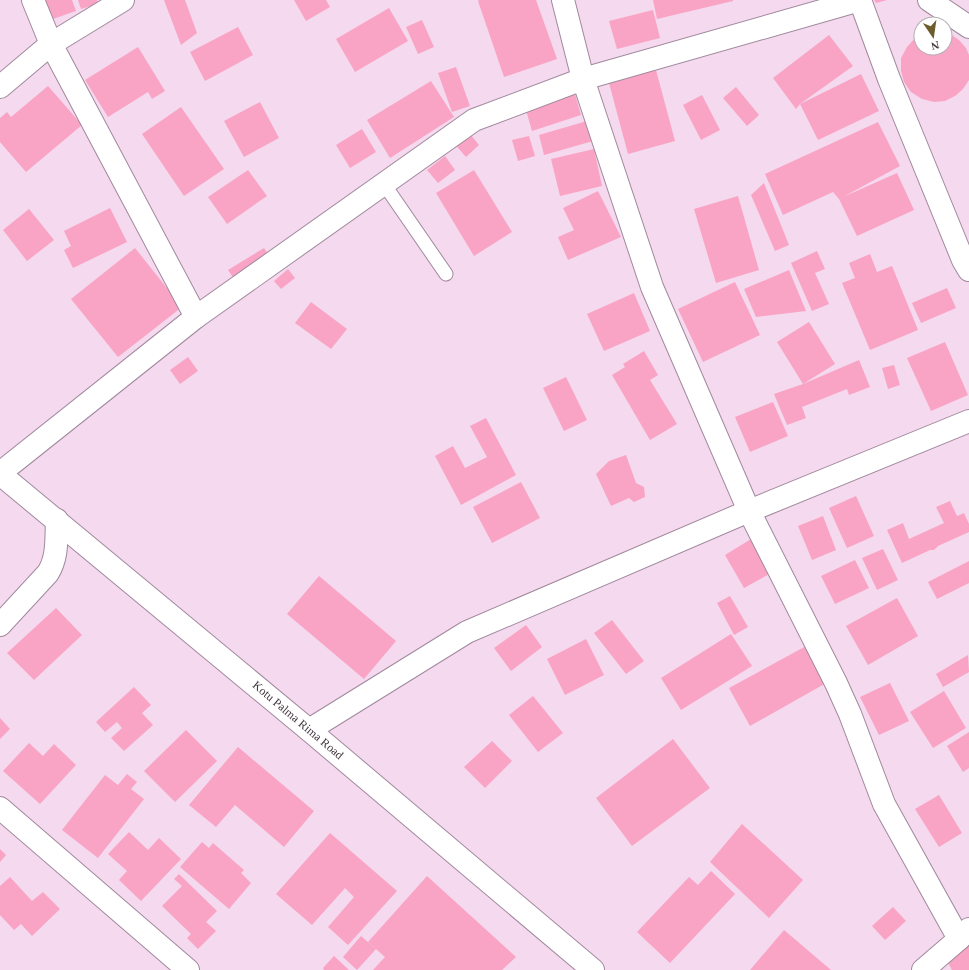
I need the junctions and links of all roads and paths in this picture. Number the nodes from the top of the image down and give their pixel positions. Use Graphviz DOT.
graph roads {
  1 [pos="33,0"];
  2 [pos="123,0"];
  3 [pos="563,0"];
  4 [pos="860,0"];
  5 [pos="929,0"];
  6 [pos="969,27"];
  7 [pos="51,44"];
  8 [pos="583,79"];
  9 [pos="0,87"];
  10 [pos="384,184"];
  11 [pos="969,270"];
  12 [pos="446,274"];
  13 [pos="196,317"];
  14 [pos="969,421"];
  15 [pos="0,474"];
  16 [pos="749,511"];
  17 [pos="57,520"];
  18 [pos="0,625"];
  19 [pos="309,730"];
  20 [pos="0,808"];
  21 [pos="964,934"];
  22 [pos="188,970"];
  23 [pos="593,970"];
  24 [pos="923,970"];
  1 -- 7 [label="street"];
  2 -- 7 [label="street"];
  3 -- 8 [label="street"];
  4 -- 8 [label="street"];
  4 -- 11 [label="street"];
  5 -- 6 [label="street"];
  7 -- 9 [label="street"];
  7 -- 13 [label="street"];
  8 -- 10 [label="street"];
  8 -- 16 [label="street"];
  10 -- 12 [label="lane"];
  10 -- 13 [label="street"];
  13 -- 15 [label="street"];
  14 -- 16 [label="street"];
  15 -- 17 [label="street, Kotu Palma Rima Road"];
  16 -- 19 [label="street"];
  16 -- 21 [label="street"];
  17 -- 18 [label="street"];
  17 -- 19 [label="street, Kotu Palma Rima Road"];
  19 -- 23 [label="street, Kotu Palma Rima Road"];
  20 -- 22 [label="street"];
  21 -- 24 [label="street"];
}
